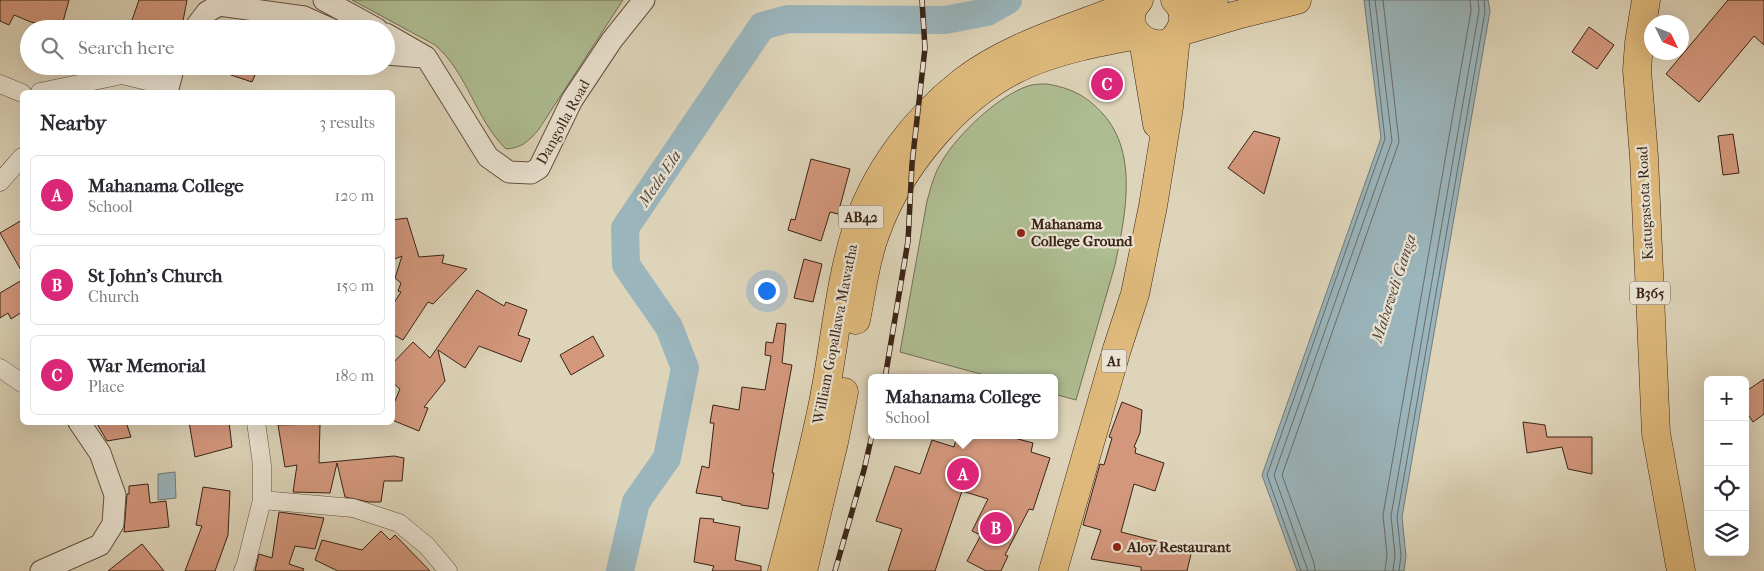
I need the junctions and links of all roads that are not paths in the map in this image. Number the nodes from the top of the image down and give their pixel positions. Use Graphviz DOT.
graph roads {
  1 [pos="324,0"];
  2 [pos="644,0"];
  3 [pos="1214,0"];
  4 [pos="1297,0"];
  5 [pos="1138,1"];
  6 [pos="1177,2"];
  7 [pos="1646,4"];
  8 [pos="201,20"];
  9 [pos="311,20"];
  10 [pos="361,20"];
  11 [pos="1178,34"];
  12 [pos="1140,38"];
  13 [pos="395,39"];
  14 [pos="395,55"];
  15 [pos="426,57"];
  16 [pos="122,75"];
  17 [pos="122,75"];
  18 [pos="170,82"];
  19 [pos="0,84"];
  20 [pos="50,90"];
  21 [pos="20,92"];
  22 [pos="1161,148"];
  23 [pos="20,159"];
  24 [pos="0,182"];
  25 [pos="0,368"];
  26 [pos="20,382"];
  27 [pos="81,425"];
  28 [pos="256,425"];
  29 [pos="262,500"];
  30 [pos="41,571"];
  31 [pos="243,571"];
  32 [pos="448,571"];
  33 [pos="782,571"];
  34 [pos="803,571"];
  35 [pos="1052,571"];
  36 [pos="1682,571"];
  1 -- 10 [label="street"];
  2 -- 15 [label="street, Dangolla Road"];
  3 -- 6 [label="main road"];
  4 -- 11 [label="main road, William Gopallawa Mawatha"];
  5 -- 12 [label="main road"];
  5 -- 33 [label="main road, William Gopallawa Mawatha / AB42"];
  6 -- 11 [label="main road"];
  7 -- 36 [label="main road, Katugastota Road / B365"];
  8 -- 9 [label="street"];
  11 -- 12 [label="main road, William Gopallawa Mawatha"];
  11 -- 22 [label="main road, A1"];
  12 -- 22 [label="main road, A1"];
  12 -- 34 [label="main road, William Gopallawa Mawatha / AB42"];
  13 -- 15 [label="street"];
  14 -- 15 [label="street"];
  16 -- 18 [label="street"];
  17 -- 20 [label="street"];
  19 -- 21 [label="street"];
  22 -- 35 [label="main road, A1"];
  23 -- 24 [label="street"];
  25 -- 26 [label="street"];
  27 -- 30 [label="street"];
  28 -- 29 [label="street"];
  29 -- 31 [label="street"];
  29 -- 32 [label="street"];
}
